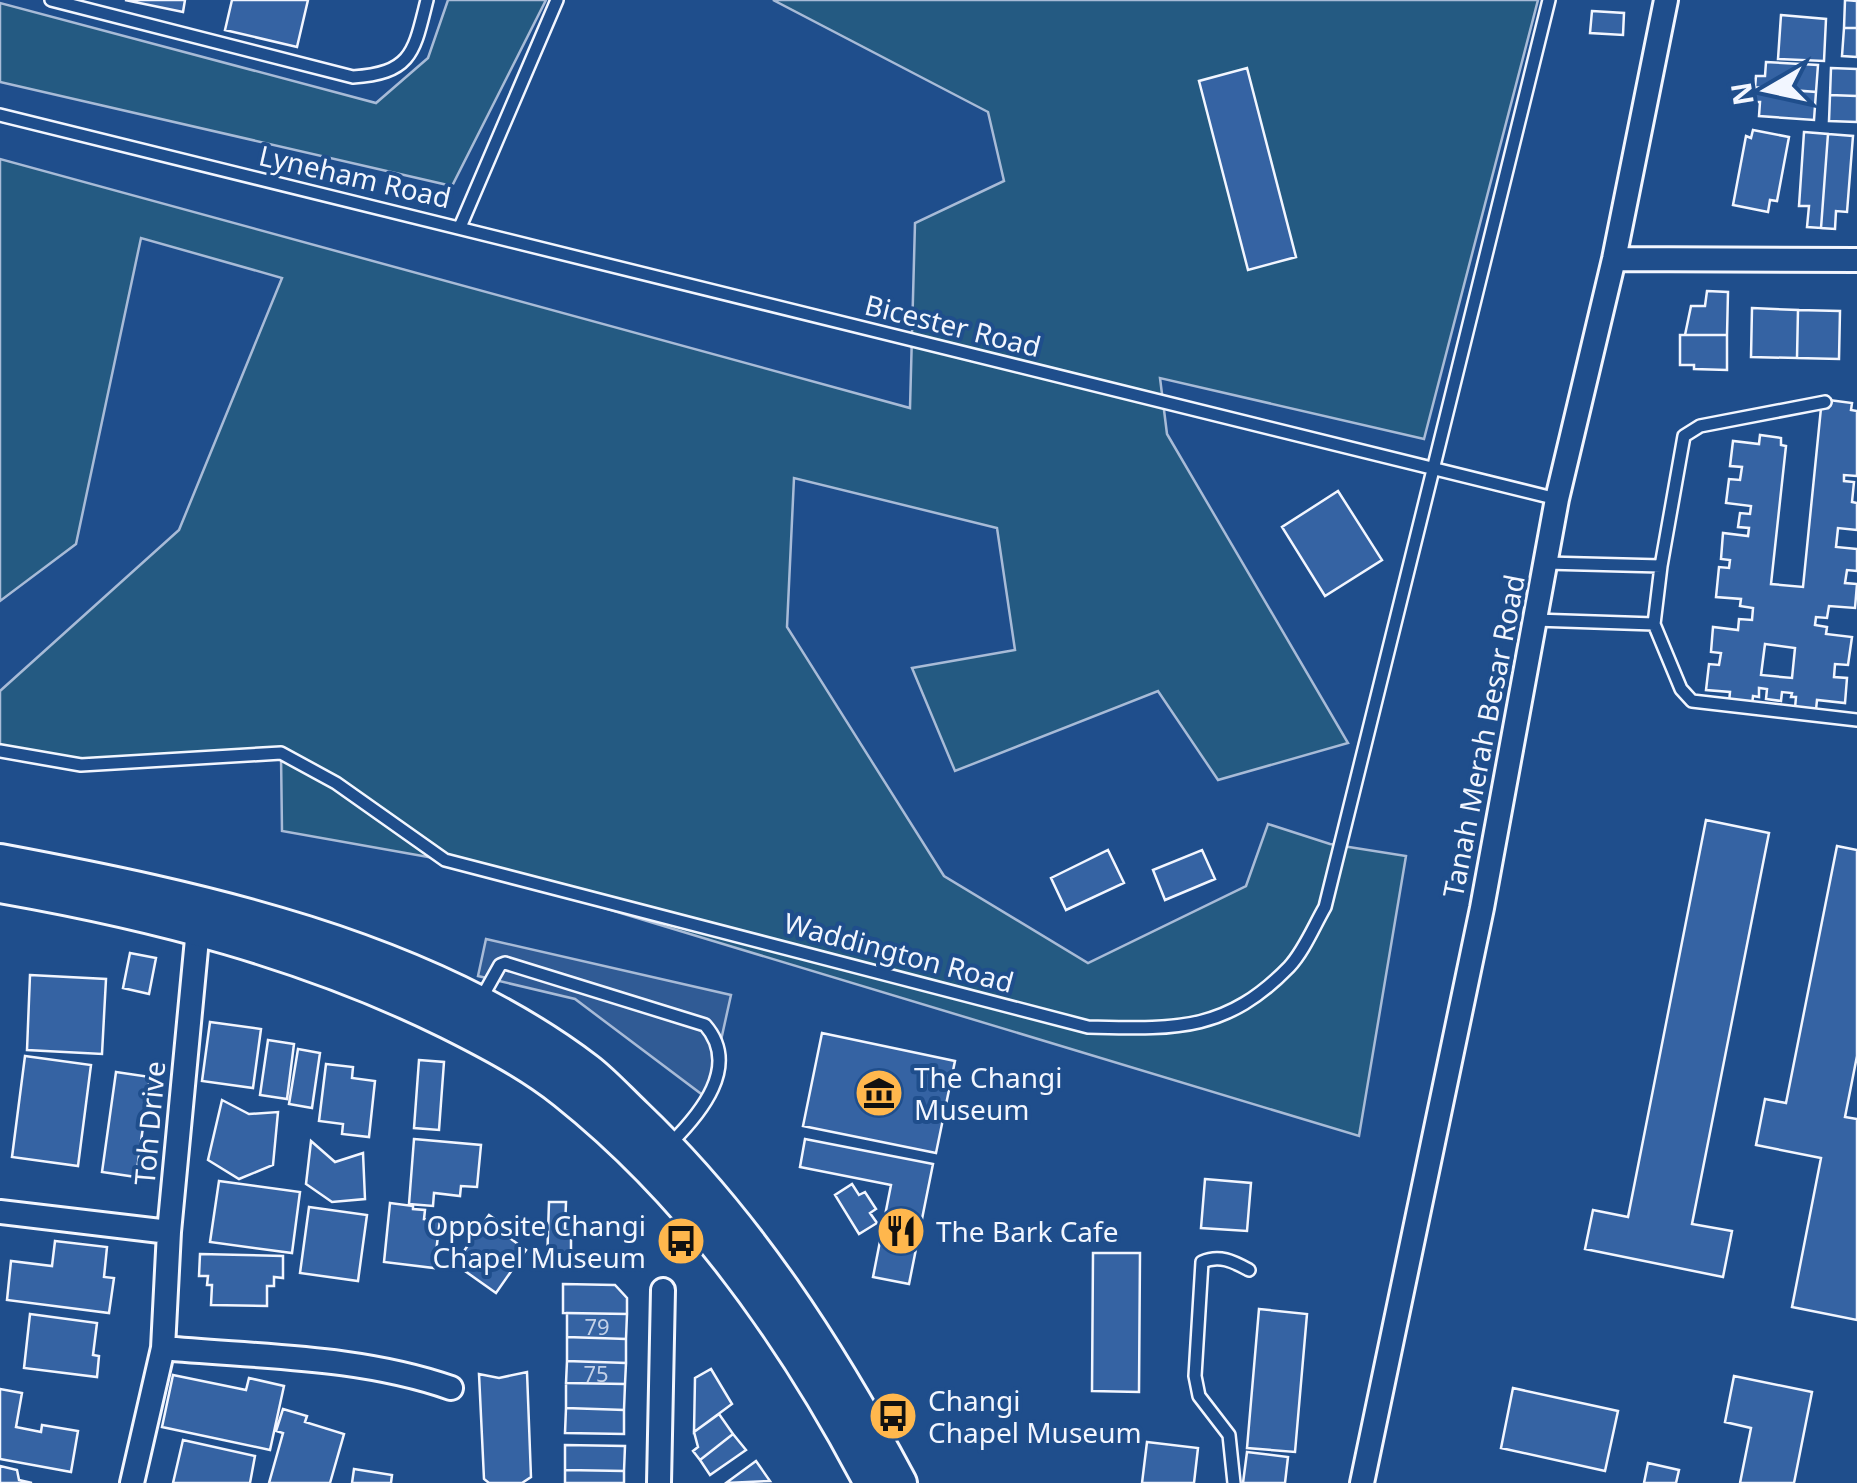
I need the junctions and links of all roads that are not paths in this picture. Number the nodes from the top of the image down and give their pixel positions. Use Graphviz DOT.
graph roads {
  1 [pos="51,0"];
  2 [pos="427,0"];
  3 [pos="557,0"];
  4 [pos="1550,0"];
  5 [pos="1666,0"];
  6 [pos="0,115"];
  7 [pos="460,226"];
  8 [pos="1614,259"];
  9 [pos="1857,260"];
  10 [pos="1824,402"];
  11 [pos="1434,470"];
  12 [pos="1557,499"];
  13 [pos="1546,563"];
  14 [pos="1661,566"];
  15 [pos="1535,620"];
  16 [pos="1654,624"];
  17 [pos="1857,720"];
  18 [pos="0,751"];
  19 [pos="0,861"];
  20 [pos="0,886"];
  21 [pos="199,916"];
  22 [pos="477,1004"];
  23 [pos="668,1146"];
  24 [pos="0,1212"];
  25 [pos="170,1232"];
  26 [pos="1249,1270"];
  27 [pos="663,1290"];
  28 [pos="164,1348"];
  29 [pos="451,1388"];
  30 [pos="132,1483"];
  31 [pos="659,1483"];
  32 [pos="871,1483"];
  33 [pos="900,1483"];
  34 [pos="1234,1483"];
  35 [pos="1362,1483"];
  1 -- 2 [label="lane"];
  3 -- 7 [label="lane, Lyneham Road"];
  4 -- 11 [label="lane, Waddington Road"];
  5 -- 8 [label="street, Tanah Merah Besar Road"];
  6 -- 7 [label="lane, Lyneham Road"];
  7 -- 11 [label="lane, Bicester Road"];
  8 -- 9 [label="street"];
  8 -- 12 [label="street, Tanah Merah Besar Road"];
  10 -- 14 [label="lane"];
  11 -- 12 [label="lane, Bicester Road"];
  11 -- 18 [label="lane, Waddington Road"];
  12 -- 13 [label="street, Tanah Merah Besar Road"];
  13 -- 14 [label="lane"];
  13 -- 15 [label="street, Tanah Merah Besar Road"];
  14 -- 16 [label="lane"];
  15 -- 16 [label="lane"];
  15 -- 35 [label="street, Tanah Merah Besar Road"];
  16 -- 17 [label="lane"];
  19 -- 21 [label="street"];
  20 -- 21 [label="street"];
  21 -- 22 [label="street"];
  21 -- 25 [label="street, Toh Drive"];
  21 -- 32 [label="street"];
  22 -- 23 [label="street"];
  22 -- 23 [label="lane"];
  23 -- 33 [label="street"];
  24 -- 25 [label="street"];
  25 -- 28 [label="street, Toh Drive"];
  26 -- 34 [label="lane"];
  27 -- 31 [label="street"];
  28 -- 29 [label="street"];
  28 -- 30 [label="street, Toh Drive"];
}
